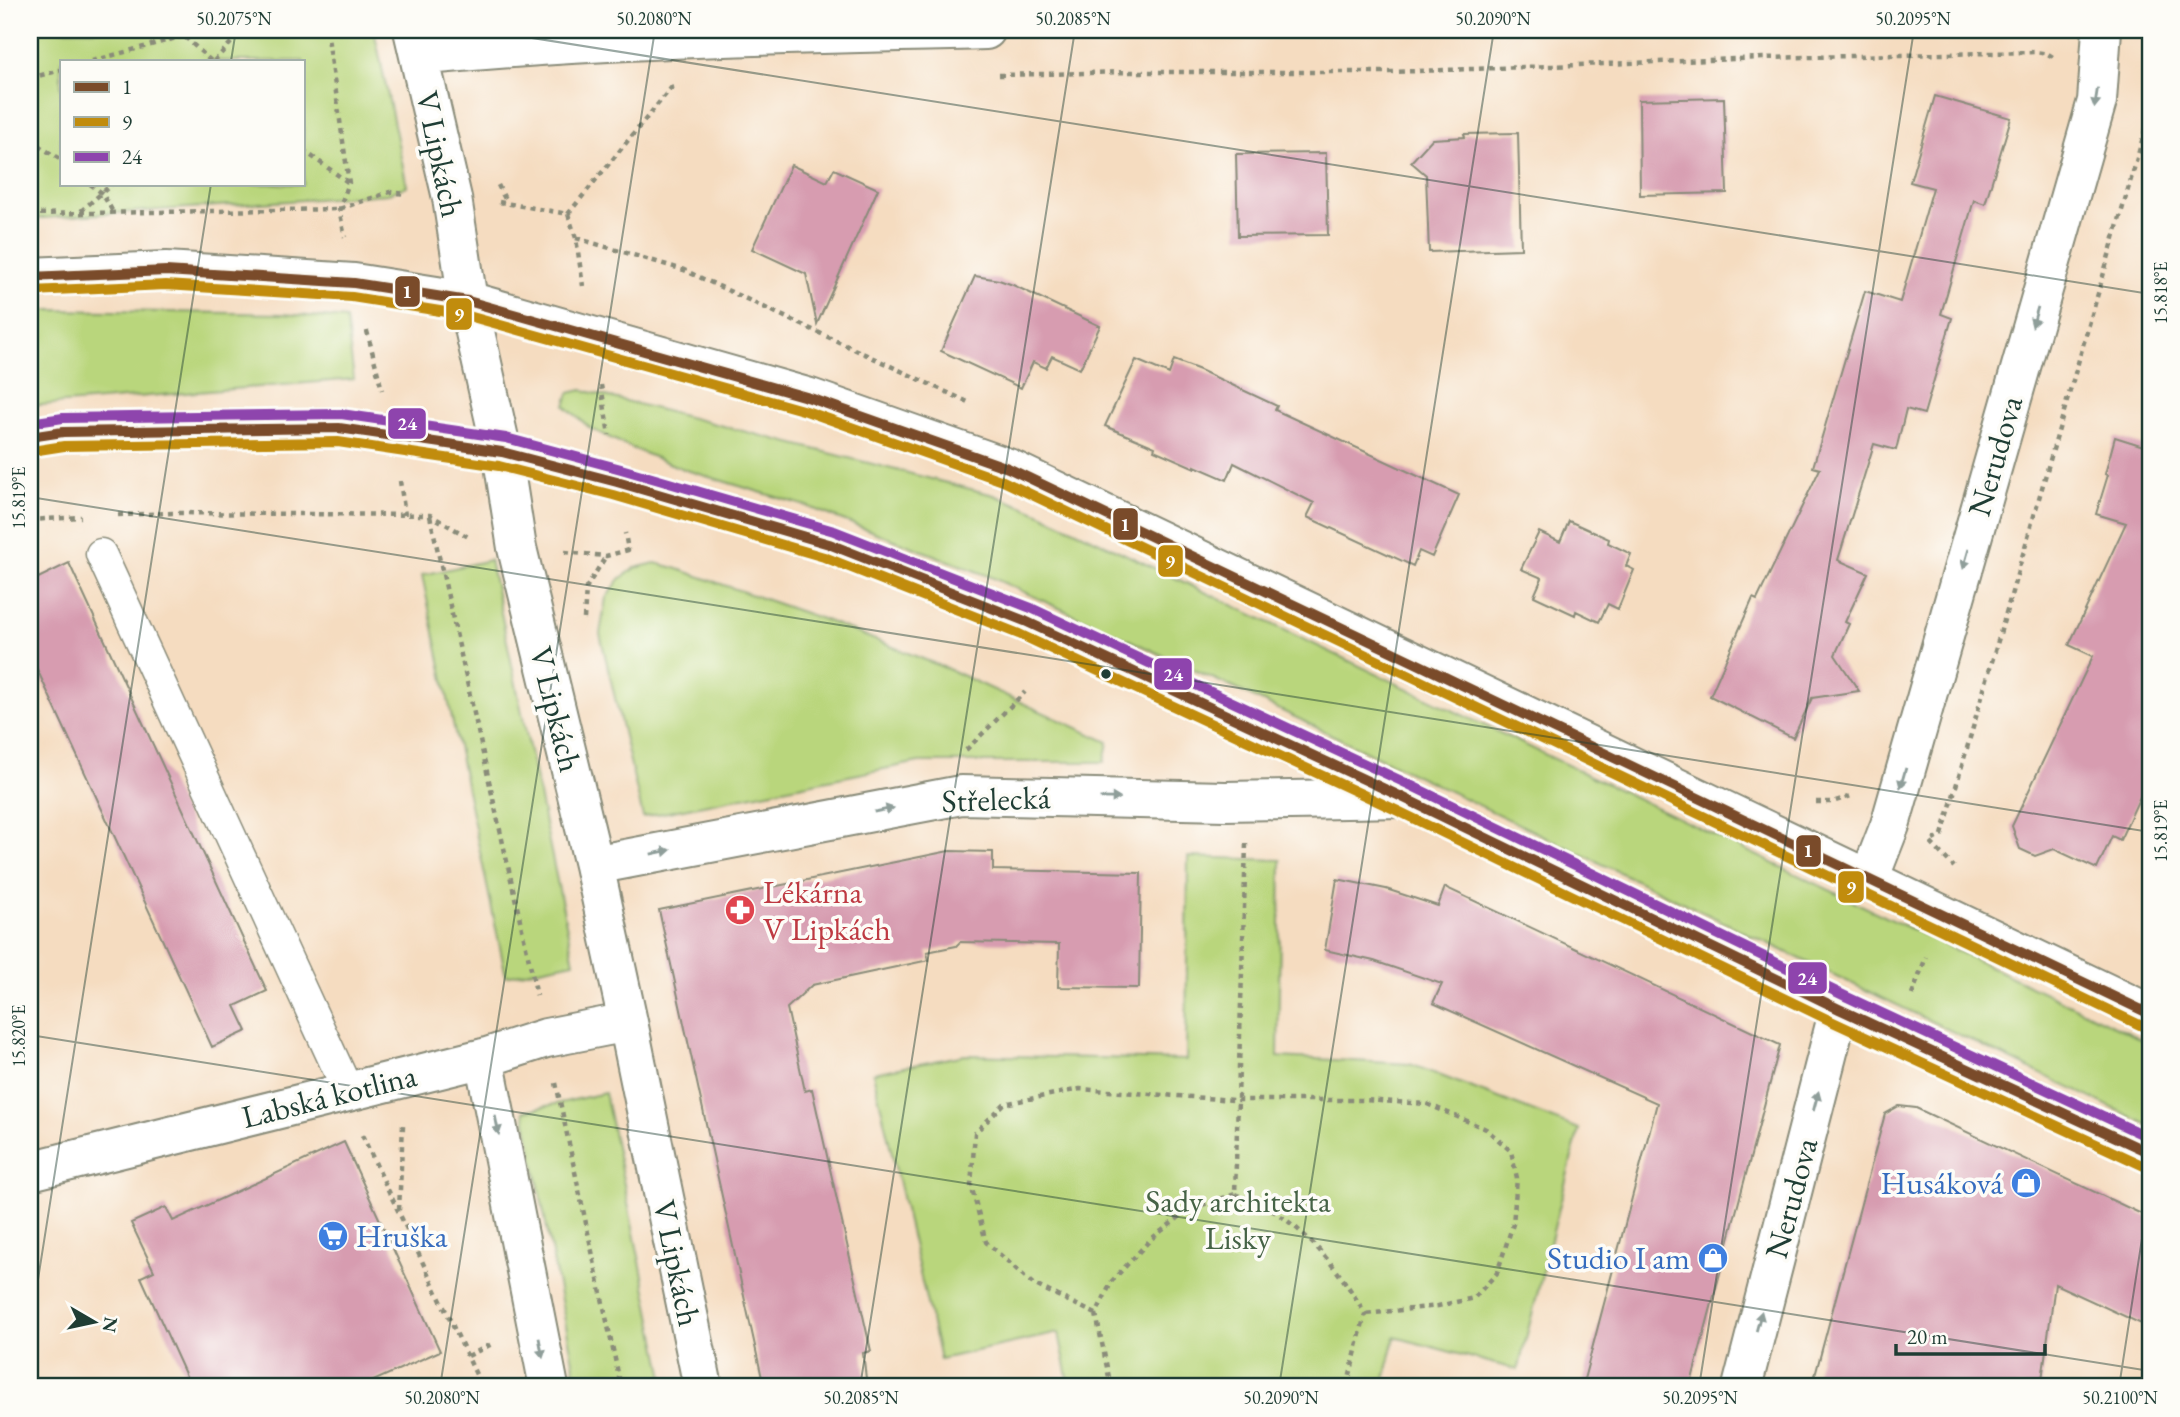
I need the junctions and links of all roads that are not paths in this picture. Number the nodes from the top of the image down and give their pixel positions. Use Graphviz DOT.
graph roads {
  1 [pos="986,30"];
  2 [pos="2102,30"];
  3 [pos="712,34"];
  4 [pos="416,43"];
  5 [pos="30,276"];
  6 [pos="468,301"];
  7 [pos="30,438"];
  8 [pos="502,452"];
  9 [pos="101,554"];
  10 [pos="1404,798"];
  11 [pos="594,865"];
  12 [pos="1869,879"];
  13 [pos="1839,1009"];
  14 [pos="2150,1014"];
  15 [pos="628,1022"];
  16 [pos="484,1058"];
  17 [pos="348,1091"];
  18 [pos="2150,1153"];
  19 [pos="30,1171"];
  20 [pos="549,1387"];
  21 [pos="703,1387"];
  22 [pos="1742,1387"];
  1 -- 3 [label="street"];
  2 -- 12 [label="street, Nerudova, one-way"];
  3 -- 4 [label="street"];
  4 -- 6 [label="street, V Lipkách"];
  5 -- 6 [label="street"];
  6 -- 8 [label="street, V Lipkách"];
  6 -- 12 [label="street"];
  7 -- 8 [label="street, Střelecká"];
  8 -- 10 [label="street, Střelecká"];
  8 -- 11 [label="street, V Lipkách"];
  9 -- 17 [label="lane"];
  11 -- 10 [label="street, Střelecká, one-way"];
  10 -- 13 [label="street, Střelecká"];
  11 -- 15 [label="street, V Lipkách"];
  12 -- 14 [label="street"];
  13 -- 18 [label="street, Střelecká"];
  22 -- 13 [label="street, Nerudova, one-way"];
  15 -- 16 [label="street, Labská kotlina"];
  15 -- 21 [label="street, V Lipkách"];
  16 -- 17 [label="street, Labská kotlina"];
  16 -- 20 [label="street, one-way"];
  17 -- 19 [label="street, Labská kotlina"];
}
